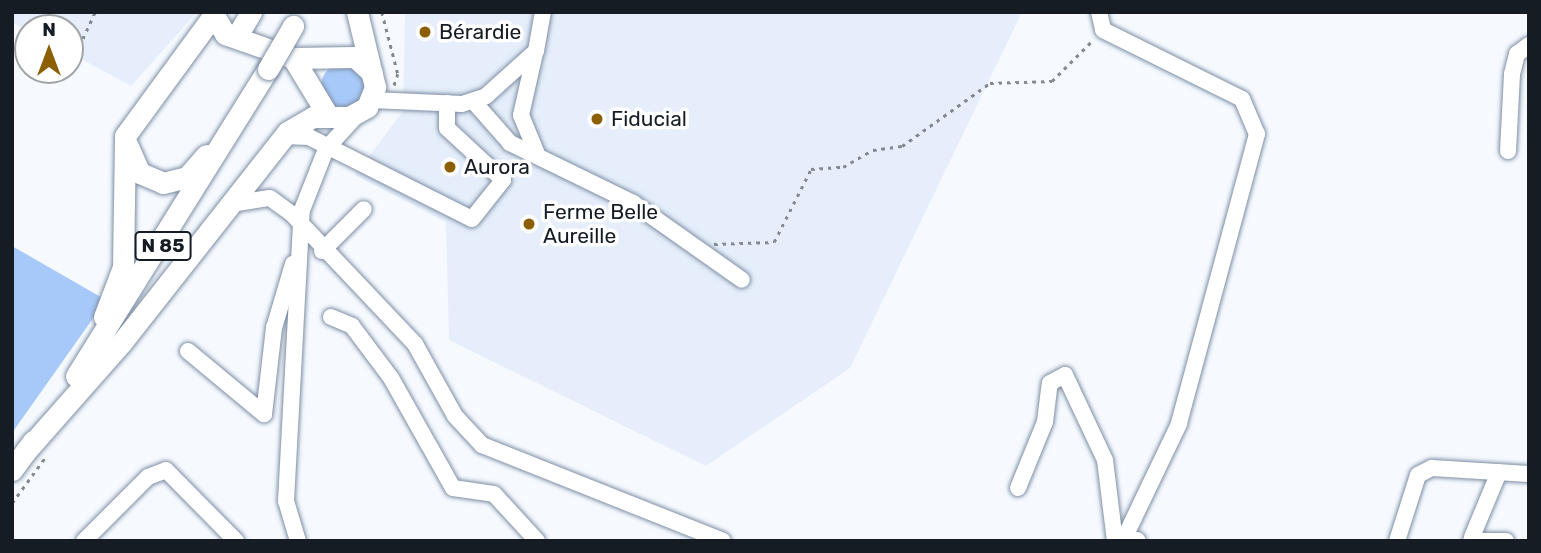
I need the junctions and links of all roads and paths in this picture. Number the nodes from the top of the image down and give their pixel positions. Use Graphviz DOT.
graph roads {
  1 [pos="95,12"];
  2 [pos="357,12"];
  3 [pos="543,12"];
  4 [pos="1099,12"];
  5 [pos="212,15"];
  6 [pos="296,19"];
  7 [pos="242,25"];
  8 [pos="1102,30"];
  9 [pos="84,36"];
  10 [pos="1529,46"];
  11 [pos="536,51"];
  12 [pos="293,58"];
  13 [pos="328,59"];
  14 [pos="179,66"];
  15 [pos="264,75"];
  16 [pos="501,85"];
  17 [pos="369,92"];
  18 [pos="474,102"];
  19 [pos="447,103"];
  20 [pos="321,106"];
  21 [pos="522,115"];
  22 [pos="492,128"];
  23 [pos="125,136"];
  24 [pos="283,136"];
  25 [pos="326,149"];
  26 [pos="1508,151"];
  27 [pos="537,154"];
  28 [pos="229,205"];
  29 [pos="364,209"];
  30 [pos="300,229"];
  31 [pos="704,249"];
  32 [pos="322,251"];
  33 [pos="297,252"];
  34 [pos="742,280"];
  35 [pos="331,317"];
  36 [pos="188,351"];
  37 [pos="48,417"];
  38 [pos="25,452"];
  39 [pos="12,470"];
  40 [pos="1499,472"];
  41 [pos="1529,473"];
  42 [pos="1018,488"];
  43 [pos="1133,538"];
  44 [pos="1472,539"];
  45 [pos="84,541"];
  46 [pos="236,541"];
  47 [pos="298,541"];
  48 [pos="537,541"];
  49 [pos="723,541"];
  50 [pos="1115,541"];
  51 [pos="1397,541"];
  52 [pos="1506,541"];
  1 -- 9 [label="path"];
  2 -- 17 [label="main road"];
  3 -- 11 [label="street"];
  4 -- 8 [label="street"];
  5 -- 7 [label="main road"];
  5 -- 14 [label="main road"];
  6 -- 15 [label="main road, N 85, bridge"];
  7 -- 12 [label="main road"];
  7 -- 14 [label="main road"];
  8 -- 31 [label="path"];
  8 -- 43 [label="street"];
  10 -- 26 [label="street"];
  11 -- 16 [label="street"];
  11 -- 21 [label="street"];
  12 -- 13 [label="main road"];
  12 -- 20 [label="main road"];
  13 -- 17 [label="main road"];
  13 -- 20 [label="main road"];
  14 -- 23 [label="main road"];
  15 -- 23 [label="main road"];
  15 -- 37 [label="main road, N 85"];
  16 -- 18 [label="street"];
  16 -- 21 [label="street"];
  17 -- 19 [label="street"];
  17 -- 20 [label="main road"];
  17 -- 25 [label="street"];
  18 -- 19 [label="street"];
  18 -- 22 [label="street"];
  19 -- 25 [label="street"];
  20 -- 24 [label="main road"];
  20 -- 25 [label="street"];
  21 -- 22 [label="street"];
  21 -- 27 [label="street"];
  22 -- 27 [label="street"];
  23 -- 37 [label="main road"];
  24 -- 25 [label="street"];
  24 -- 28 [label="main road"];
  25 -- 30 [label="street"];
  27 -- 31 [label="street"];
  28 -- 30 [label="street"];
  28 -- 38 [label="main road"];
  29 -- 32 [label="street"];
  30 -- 32 [label="street"];
  30 -- 33 [label="street"];
  31 -- 34 [label="street"];
  32 -- 49 [label="street"];
  33 -- 36 [label="street"];
  33 -- 47 [label="street"];
  35 -- 48 [label="street"];
  37 -- 38 [label="main road, N 85"];
  38 -- 39 [label="main road, N 85"];
  40 -- 41 [label="street"];
  40 -- 44 [label="street"];
  40 -- 51 [label="street"];
  42 -- 50 [label="street"];
  44 -- 52 [label="street"];
  45 -- 46 [label="street"];
}
